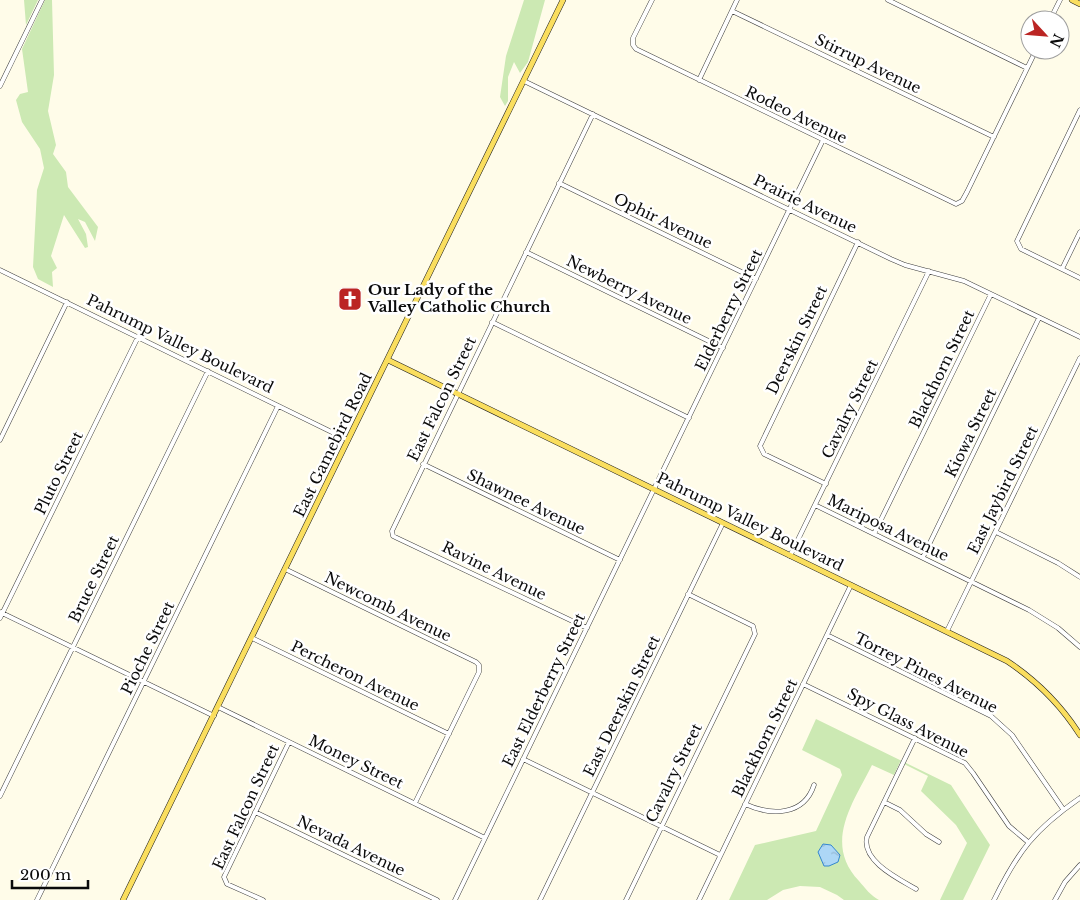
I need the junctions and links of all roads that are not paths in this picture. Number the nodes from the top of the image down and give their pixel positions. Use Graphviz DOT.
graph roads {
  1 [pos="42,0"];
  2 [pos="563,0"];
  3 [pos="652,0"];
  4 [pos="737,0"];
  5 [pos="888,0"];
  6 [pos="1072,0"];
  7 [pos="1080,4"];
  8 [pos="732,11"];
  9 [pos="1031,60"];
  10 [pos="1027,68"];
  11 [pos="699,80"];
  12 [pos="524,81"];
  13 [pos="0,86"];
  14 [pos="1080,110"];
  15 [pos="593,114"];
  16 [pos="994,137"];
  17 [pos="823,140"];
  18 [pos="559,183"];
  19 [pos="790,210"];
  20 [pos="1080,232"];
  21 [pos="858,242"];
  22 [pos="526,252"];
  23 [pos="1062,269"];
  24 [pos="0,270"];
  25 [pos="929,271"];
  26 [pos="1080,278"];
  27 [pos="756,279"];
  28 [pos="991,294"];
  29 [pos="67,302"];
  30 [pos="1039,318"];
  31 [pos="492,322"];
  32 [pos="138,337"];
  33 [pos="1080,338"];
  34 [pos="723,348"];
  35 [pos="1080,358"];
  36 [pos="388,360"];
  37 [pos="208,371"];
  38 [pos="457,394"];
  39 [pos="278,406"];
  40 [pos="689,418"];
  41 [pos="0,440"];
  42 [pos="349,440"];
  43 [pos="760,449"];
  44 [pos="423,464"];
  45 [pos="826,484"];
  46 [pos="654,489"];
  47 [pos="815,505"];
  48 [pos="723,523"];
  49 [pos="996,532"];
  50 [pos="392,533"];
  51 [pos="874,534"];
  52 [pos="790,556"];
  53 [pos="922,557"];
  54 [pos="620,560"];
  55 [pos="286,569"];
  56 [pos="1080,577"];
  57 [pos="971,581"];
  58 [pos="851,585"];
  59 [pos="688,594"];
  60 [pos="1,612"];
  61 [pos="0,618"];
  62 [pos="587,628"];
  63 [pos="947,631"];
  64 [pos="827,635"];
  65 [pos="252,638"];
  66 [pos="74,647"];
  67 [pos="1080,647"];
  68 [pos="143,682"];
  69 [pos="803,684"];
  70 [pos="218,708"];
  71 [pos="214,716"];
  72 [pos="450,734"];
  73 [pos="1080,736"];
  74 [pos="915,738"];
  75 [pos="289,742"];
  76 [pos="523,759"];
  77 [pos="814,785"];
  78 [pos="592,793"];
  79 [pos="0,796"];
  80 [pos="1080,798"];
  81 [pos="884,802"];
  82 [pos="415,803"];
  83 [pos="745,804"];
  84 [pos="1063,809"];
  85 [pos="255,812"];
  86 [pos="661,826"];
  87 [pos="485,838"];
  88 [pos="939,842"];
  89 [pos="1028,842"];
  90 [pos="720,855"];
  91 [pos="1080,865"];
  92 [pos="916,889"];
  93 [pos="36,900"];
  94 [pos="123,900"];
  95 [pos="263,900"];
  96 [pos="437,900"];
  97 [pos="455,900"];
  98 [pos="540,900"];
  99 [pos="626,900"];
  100 [pos="699,900"];
  101 [pos="994,900"];
  102 [pos="1055,900"];
  1 -- 13 [label="street"];
  2 -- 12 [label="main road, East Gamebird Road"];
  3 -- 11 [label="street, Rodeo Avenue"];
  4 -- 8 [label="street"];
  5 -- 10 [label="street"];
  6 -- 7 [label="main road"];
  8 -- 11 [label="street"];
  8 -- 16 [label="street, Stirrup Avenue"];
  9 -- 10 [label="street"];
  10 -- 16 [label="street"];
  11 -- 17 [label="street, Rodeo Avenue"];
  12 -- 15 [label="street, Prairie Avenue"];
  12 -- 36 [label="main road, East Gamebird Road"];
  14 -- 23 [label="street"];
  15 -- 18 [label="street, East Falcon Street"];
  15 -- 19 [label="street, Prairie Avenue"];
  16 -- 17 [label="street, Rodeo Avenue"];
  17 -- 19 [label="street, Elderberry Street"];
  18 -- 22 [label="street, East Falcon Street"];
  18 -- 27 [label="street, Ophir Avenue"];
  19 -- 21 [label="street, Prairie Avenue"];
  19 -- 27 [label="street, Elderberry Street"];
  20 -- 23 [label="street"];
  21 -- 25 [label="street, Prairie Avenue"];
  21 -- 43 [label="street, Deerskin Street"];
  22 -- 31 [label="street, East Falcon Street"];
  22 -- 34 [label="street, Newberry Avenue"];
  23 -- 26 [label="street"];
  24 -- 29 [label="street, Pahrump Valley Boulevard"];
  25 -- 28 [label="street, Prairie Avenue"];
  25 -- 45 [label="street, Cavalry Street"];
  27 -- 34 [label="street, Elderberry Street"];
  28 -- 30 [label="street, Prairie Avenue"];
  28 -- 51 [label="street, Blackhorn Street"];
  29 -- 32 [label="street, Pahrump Valley Boulevard"];
  29 -- 41 [label="street"];
  30 -- 33 [label="street, Prairie Avenue"];
  30 -- 53 [label="street, Kiowa Street"];
  31 -- 38 [label="street, East Falcon Street"];
  31 -- 40 [label="street"];
  32 -- 37 [label="street, Pahrump Valley Boulevard"];
  32 -- 60 [label="street, Pluto Street"];
  34 -- 40 [label="street, Elderberry Street"];
  35 -- 49 [label="street, East Jaybird Street"];
  36 -- 38 [label="main road, Pahrump Valley Boulevard"];
  36 -- 42 [label="main road, East Gamebird Road"];
  37 -- 39 [label="street, Pahrump Valley Boulevard"];
  37 -- 66 [label="street, Bruce Street"];
  38 -- 44 [label="street, East Falcon Street"];
  38 -- 46 [label="main road, Pahrump Valley Boulevard"];
  39 -- 42 [label="street, Pahrump Valley Boulevard"];
  39 -- 68 [label="street, Pioche Street"];
  40 -- 46 [label="street, Elderberry Street"];
  42 -- 55 [label="main road, East Gamebird Road"];
  43 -- 45 [label="street, Mariposa Avenue"];
  44 -- 50 [label="street, East Falcon Street"];
  44 -- 54 [label="street, Shawnee Avenue"];
  45 -- 47 [label="street, Cavalry Street"];
  46 -- 48 [label="main road, Pahrump Valley Boulevard"];
  46 -- 54 [label="street, East Elderberry Street"];
  47 -- 51 [label="street, Mariposa Avenue"];
  47 -- 52 [label="street, Cavalry Street"];
  48 -- 52 [label="main road, Pahrump Valley Boulevard"];
  48 -- 59 [label="street, East Deerskin Street"];
  49 -- 56 [label="street"];
  49 -- 57 [label="street, East Jaybird Street"];
  50 -- 62 [label="street, Ravine Avenue"];
  51 -- 53 [label="street, Mariposa Avenue"];
  52 -- 58 [label="main road, Pahrump Valley Boulevard"];
  53 -- 57 [label="street, Mariposa Avenue"];
  54 -- 62 [label="street, East Elderberry Street"];
  55 -- 65 [label="main road, East Gamebird Road"];
  55 -- 72 [label="street, Newcomb Avenue"];
  57 -- 63 [label="street, East Jaybird Street"];
  57 -- 67 [label="street, Mariposa Avenue"];
  58 -- 63 [label="main road, Pahrump Valley Boulevard"];
  58 -- 64 [label="street, Blackhorn Street"];
  59 -- 78 [label="street, East Deerskin Street"];
  59 -- 86 [label="street, Cavalry Street"];
  60 -- 61 [label="street, Pluto Street"];
  60 -- 66 [label="street"];
  62 -- 76 [label="street, East Elderberry Street"];
  63 -- 73 [label="main road, Pahrump Valley Boulevard"];
  64 -- 69 [label="street, Blackhorn Street"];
  64 -- 84 [label="street, Torrey Pines Avenue"];
  65 -- 70 [label="main road, East Gamebird Road"];
  65 -- 72 [label="street, Percheron Avenue"];
  66 -- 68 [label="street"];
  66 -- 79 [label="street, Bruce Street"];
  68 -- 71 [label="street"];
  68 -- 93 [label="street, Pioche Street"];
  69 -- 74 [label="street, Spy Glass Avenue"];
  69 -- 83 [label="street, Blackhorn Street"];
  70 -- 71 [label="main road, East Gamebird Road"];
  70 -- 75 [label="street, Money Street"];
  71 -- 94 [label="main road, East Gamebird Road"];
  72 -- 82 [label="street"];
  74 -- 81 [label="street"];
  74 -- 89 [label="street, Spy Glass Avenue"];
  75 -- 82 [label="street, Money Street"];
  75 -- 85 [label="street, East Falcon Street"];
  76 -- 78 [label="street"];
  76 -- 87 [label="street, East Elderberry Street"];
  77 -- 83 [label="street"];
  78 -- 86 [label="street"];
  78 -- 98 [label="street, East Deerskin Street"];
  80 -- 84 [label="street"];
  81 -- 88 [label="street"];
  81 -- 92 [label="street"];
  82 -- 87 [label="street, Money Street"];
  83 -- 90 [label="street, Blackhorn Street"];
  84 -- 89 [label="street"];
  85 -- 95 [label="street, East Falcon Street"];
  85 -- 96 [label="street, Nevada Avenue"];
  86 -- 90 [label="street"];
  86 -- 99 [label="street, Cavalry Street"];
  87 -- 97 [label="street, East Elderberry Street"];
  89 -- 101 [label="street"];
  90 -- 100 [label="street, Blackhorn Street"];
  91 -- 102 [label="street"];
}
